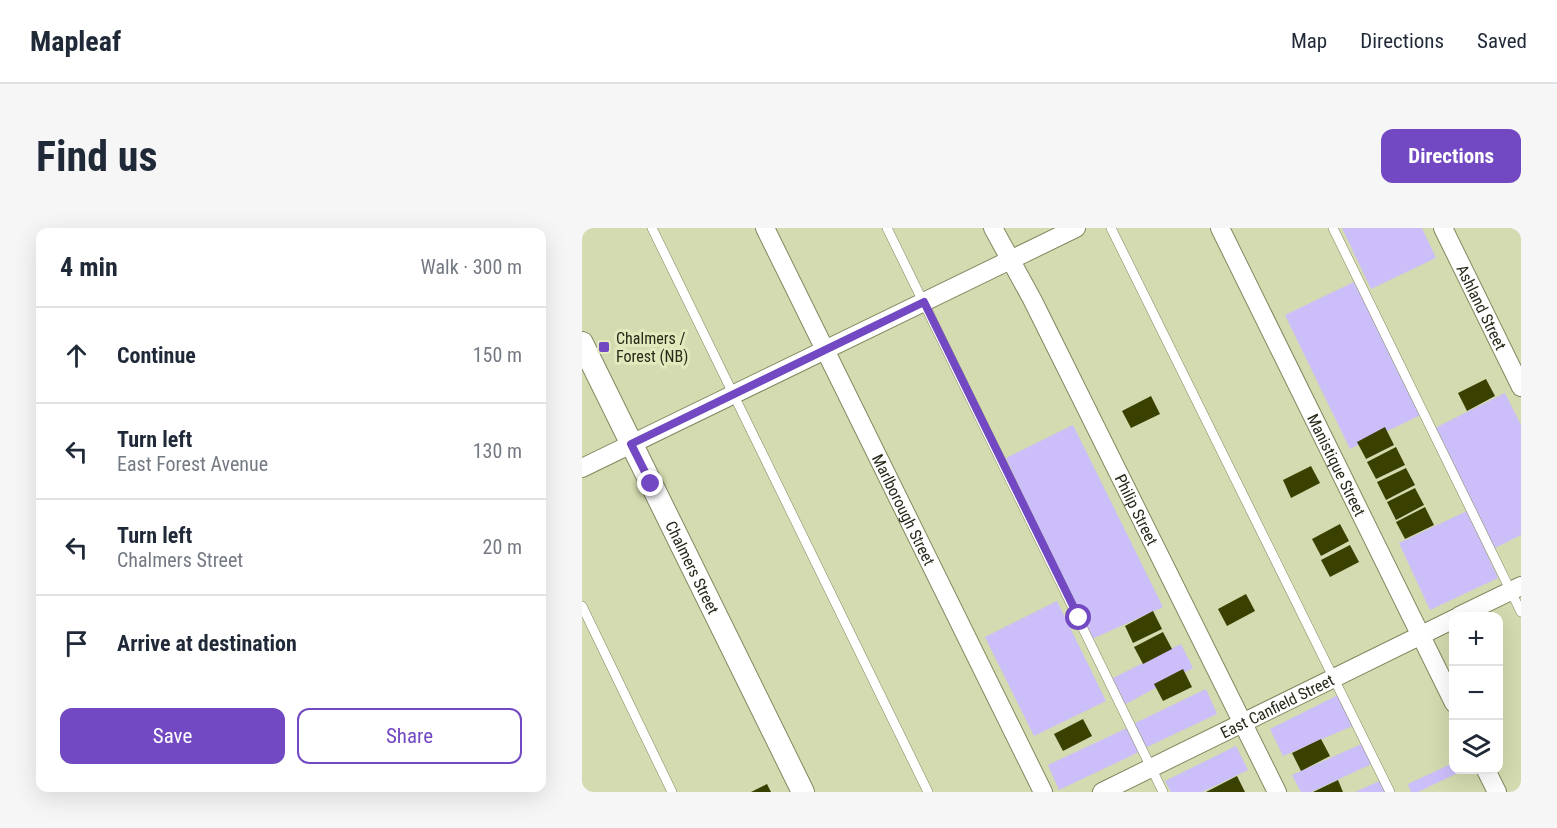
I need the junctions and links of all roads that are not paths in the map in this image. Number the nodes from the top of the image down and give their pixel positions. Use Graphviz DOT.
graph roads {
  1 [pos="652,228"];
  2 [pos="765,228"];
  3 [pos="887,228"];
  4 [pos="993,228"];
  5 [pos="1076,228"];
  6 [pos="1111,228"];
  7 [pos="1220,228"];
  8 [pos="1333,228"];
  9 [pos="1443,228"];
  10 [pos="1011,260"];
  11 [pos="924,302"];
  12 [pos="582,343"];
  13 [pos="824,351"];
  14 [pos="1521,387"];
  15 [pos="733,395"];
  16 [pos="631,444"];
  17 [pos="582,468"];
  18 [pos="1516,589"];
  19 [pos="582,606"];
  20 [pos="1467,612"];
  21 [pos="1521,612"];
  22 [pos="1449,621"];
  23 [pos="1420,635"];
  24 [pos="1335,678"];
  25 [pos="1449,693"];
  26 [pos="1243,722"];
  27 [pos="1152,767"];
  28 [pos="1488,774"];
  29 [pos="672,792"];
  30 [pos="803,792"];
  31 [pos="928,792"];
  32 [pos="1042,792"];
  33 [pos="1102,792"];
  34 [pos="1163,792"];
  35 [pos="1277,792"];
  36 [pos="1390,792"];
  37 [pos="1497,792"];
  1 -- 15 [label="lane"];
  2 -- 13 [label="street, Marlborough Street"];
  3 -- 11 [label="lane"];
  4 -- 10 [label="street, Philip Street"];
  5 -- 10 [label="street"];
  6 -- 24 [label="lane"];
  7 -- 23 [label="street, Manistique Street"];
  8 -- 18 [label="lane"];
  9 -- 14 [label="street, Ashland Street"];
  10 -- 11 [label="street"];
  10 -- 26 [label="street, Philip Street"];
  11 -- 13 [label="street"];
  11 -- 27 [label="lane"];
  12 -- 16 [label="street, Chalmers Street"];
  13 -- 15 [label="street"];
  13 -- 32 [label="street, Marlborough Street"];
  15 -- 16 [label="street"];
  15 -- 31 [label="lane"];
  16 -- 17 [label="street"];
  16 -- 30 [label="street, Chalmers Street"];
  18 -- 20 [label="street"];
  18 -- 21 [label="lane"];
  19 -- 29 [label="lane"];
  22 -- 23 [label="street, East Canfield Street"];
  23 -- 24 [label="street, East Canfield Street"];
  23 -- 25 [label="street, Manistique Street"];
  24 -- 26 [label="street, East Canfield Street"];
  24 -- 36 [label="lane"];
  26 -- 27 [label="street, East Canfield Street"];
  26 -- 35 [label="street, Philip Street"];
  27 -- 33 [label="street, East Canfield Street"];
  27 -- 34 [label="lane"];
  28 -- 37 [label="street"];
}
